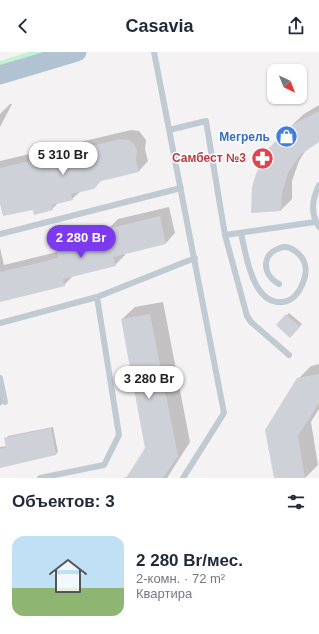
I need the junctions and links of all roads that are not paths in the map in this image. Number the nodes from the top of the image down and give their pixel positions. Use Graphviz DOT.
graph roads {
  1 [pos="77,52"];
  2 [pos="154,52"];
  3 [pos="0,75"];
  4 [pos="169,130"];
  5 [pos="319,186"];
  6 [pos="181,188"];
  7 [pos="317,225"];
  8 [pos="241,233"];
  9 [pos="0,234"];
  10 [pos="224,235"];
  11 [pos="195,258"];
  12 [pos="279,284"];
  13 [pos="97,297"];
  14 [pos="0,323"];
  15 [pos="289,355"];
  16 [pos="0,378"];
  17 [pos="5,402"];
  18 [pos="40,478"];
  19 [pos="183,478"];
  1 -- 3 [label="main road"];
  2 -- 4 [label="lane"];
  4 -- 6 [label="lane"];
  4 -- 10 [label="lane"];
  5 -- 7 [label="lane"];
  6 -- 9 [label="lane"];
  6 -- 11 [label="lane"];
  7 -- 8 [label="lane"];
  8 -- 10 [label="lane"];
  8 -- 12 [label="lane"];
  10 -- 15 [label="lane"];
  11 -- 13 [label="lane"];
  11 -- 19 [label="lane"];
  13 -- 14 [label="lane"];
  13 -- 18 [label="lane"];
  16 -- 17 [label="lane"];
}
